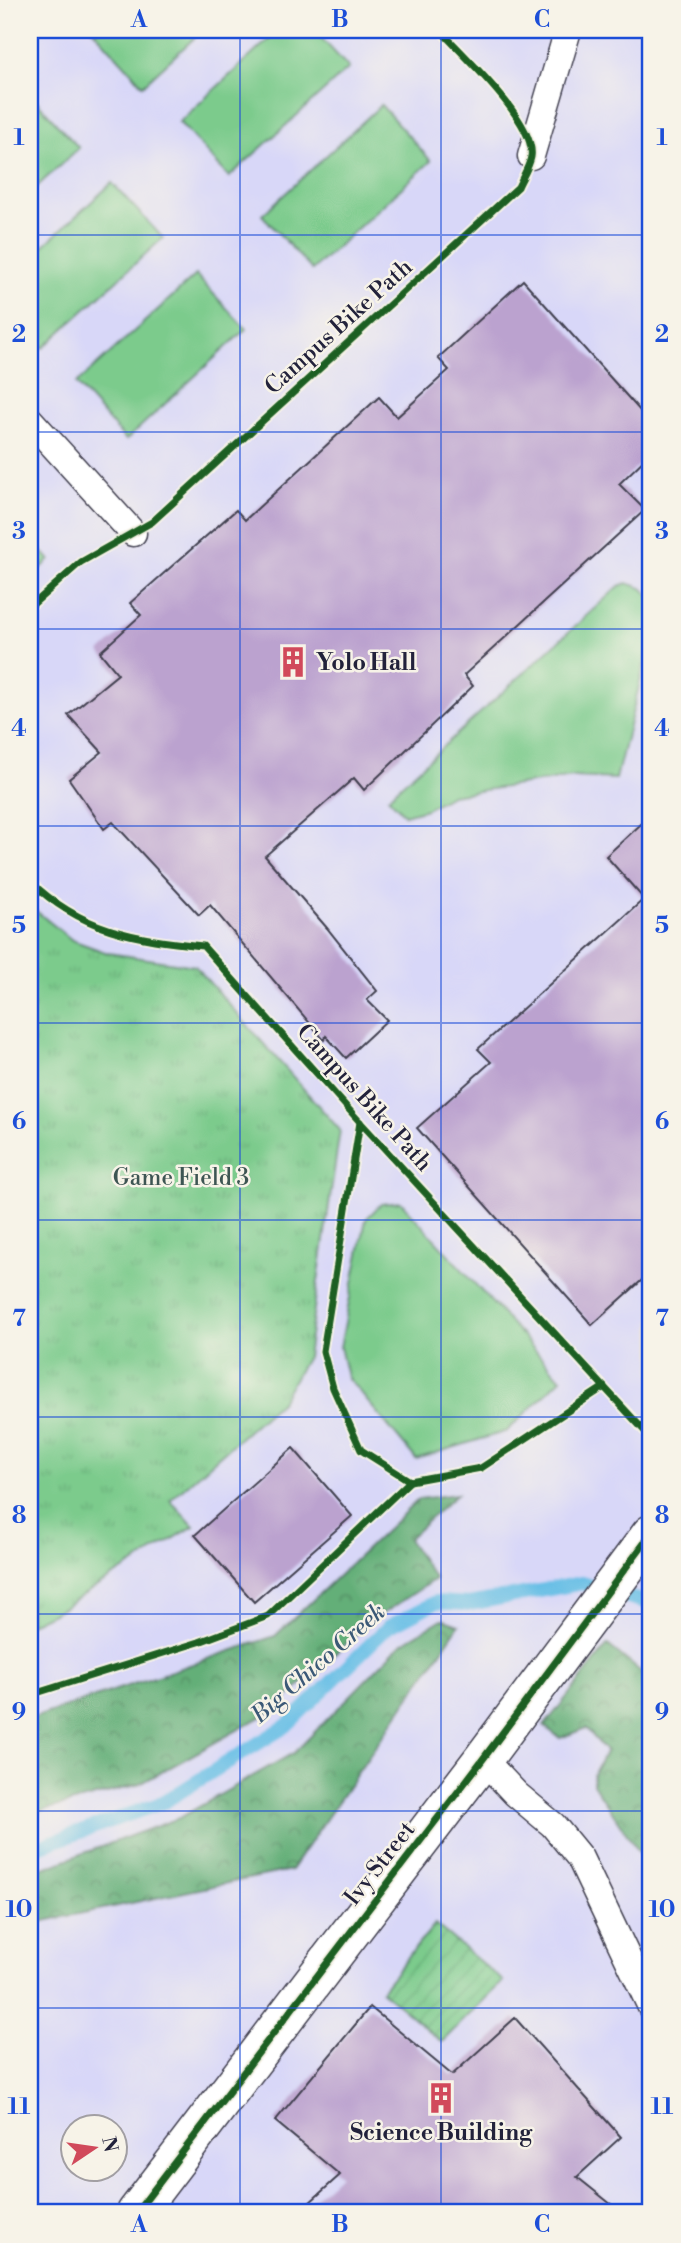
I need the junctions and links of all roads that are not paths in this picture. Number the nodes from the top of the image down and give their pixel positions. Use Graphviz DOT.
graph roads {
  1 [pos="568,30"];
  2 [pos="531,156"];
  3 [pos="30,419"];
  4 [pos="133,533"];
  5 [pos="651,1534"];
  6 [pos="483,1759"];
  7 [pos="651,2007"];
  8 [pos="136,2213"];
  1 -- 2 [label="lane"];
  3 -- 4 [label="lane"];
  5 -- 6 [label="street, Ivy Street"];
  6 -- 7 [label="lane"];
  6 -- 8 [label="street, Ivy Street"];
}
